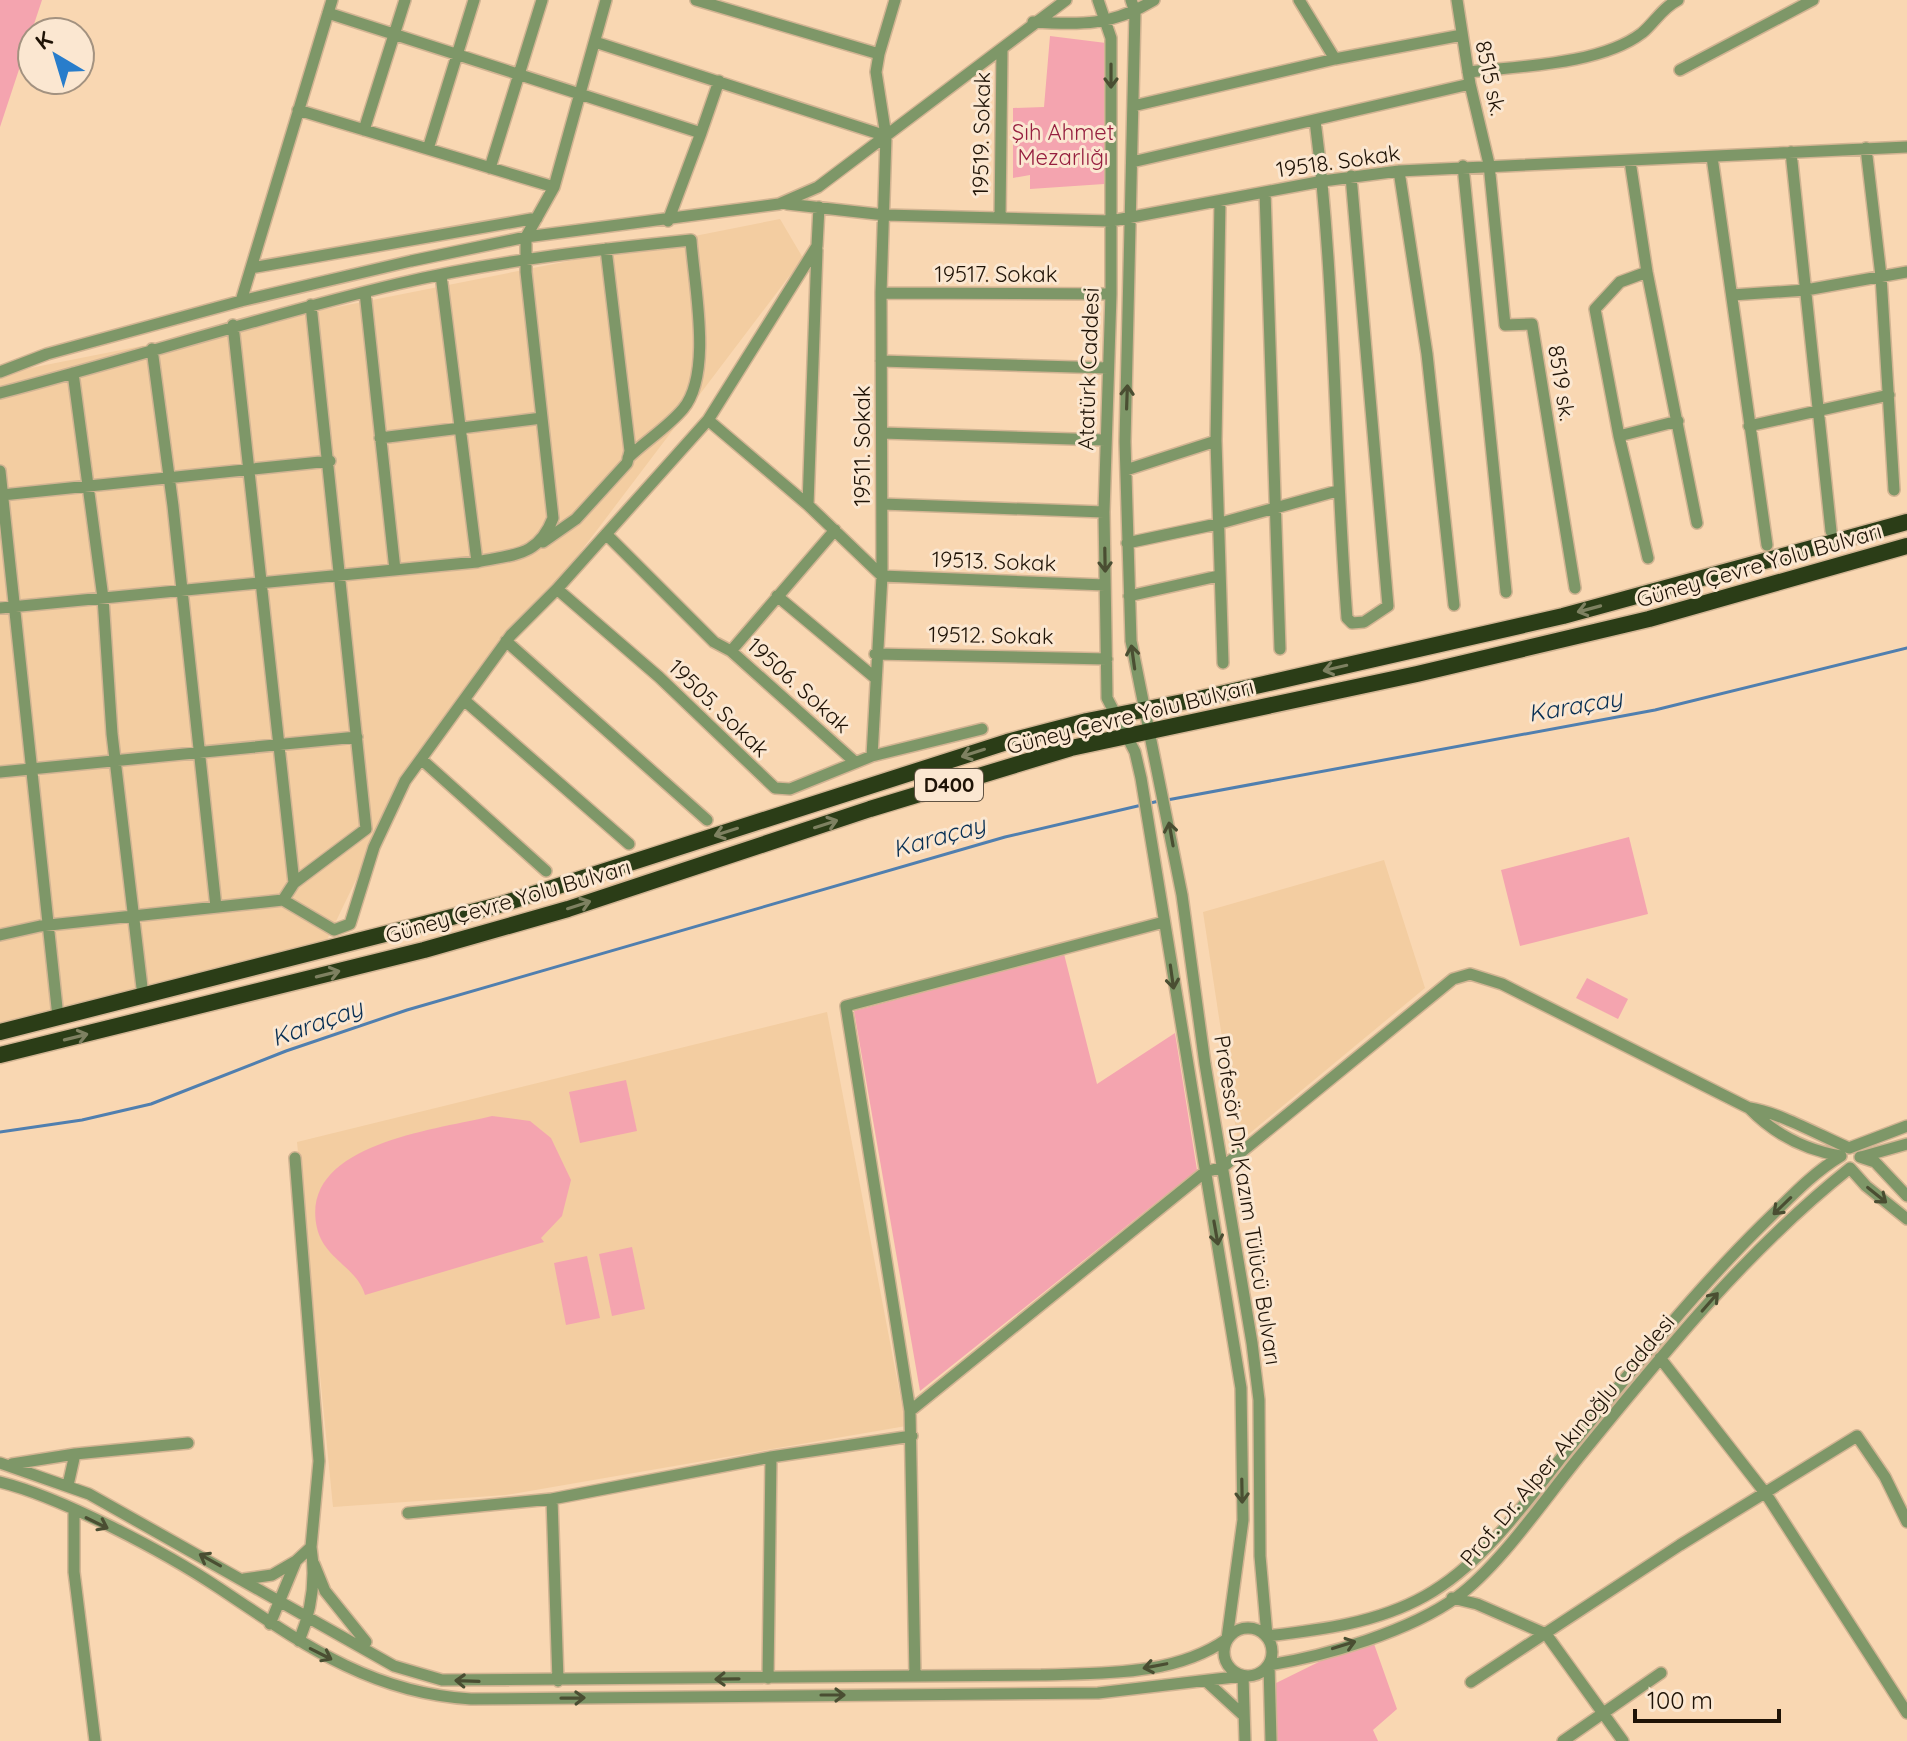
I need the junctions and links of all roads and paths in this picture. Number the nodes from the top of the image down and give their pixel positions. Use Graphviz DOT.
graph roads {
  1 [pos="332,0"];
  2 [pos="405,0"];
  3 [pos="474,0"];
  4 [pos="542,0"];
  5 [pos="606,0"];
  6 [pos="696,0"];
  7 [pos="895,0"];
  8 [pos="1064,0"];
  9 [pos="1098,0"];
  10 [pos="1154,0"];
  11 [pos="1299,0"];
  12 [pos="1458,0"];
  13 [pos="1678,0"];
  14 [pos="1813,0"];
  15 [pos="738,6"];
  16 [pos="1133,6"];
  17 [pos="328,13"];
  18 [pos="1105,21"];
  19 [pos="1033,22"];
  20 [pos="394,35"];
  21 [pos="1462,35"];
  22 [pos="595,42"];
  23 [pos="1002,49"];
  24 [pos="879,54"];
  25 [pos="457,56"];
  26 [pos="1335,59"];
  27 [pos="1680,70"];
  28 [pos="519,77"];
  29 [pos="1469,78"];
  30 [pos="719,81"];
  31 [pos="579,97"];
  32 [pos="1133,106"];
  33 [pos="298,110"];
  34 [pos="1315,120"];
  35 [pos="364,130"];
  36 [pos="701,133"];
  37 [pos="886,136"];
  38 [pos="1907,147"];
  39 [pos="1866,148"];
  40 [pos="428,149"];
  41 [pos="1791,152"];
  42 [pos="1712,157"];
  43 [pos="1630,161"];
  44 [pos="1132,162"];
  45 [pos="1489,164"];
  46 [pos="1463,166"];
  47 [pos="490,168"];
  48 [pos="1399,171"];
  49 [pos="1351,176"];
  50 [pos="1323,181"];
  51 [pos="554,187"];
  52 [pos="1265,192"];
  53 [pos="1220,201"];
  54 [pos="812,203"];
  55 [pos="885,215"];
  56 [pos="537,218"];
  57 [pos="1000,218"];
  58 [pos="1131,219"];
  59 [pos="668,221"];
  60 [pos="1111,221"];
  61 [pos="526,237"];
  62 [pos="404,241"];
  63 [pos="817,246"];
  64 [pos="606,249"];
  65 [pos="526,258"];
  66 [pos="405,262"];
  67 [pos="251,268"];
  68 [pos="1647,272"];
  69 [pos="1907,272"];
  70 [pos="441,275"];
  71 [pos="1881,276"];
  72 [pos="1806,290"];
  73 [pos="365,292"];
  74 [pos="881,293"];
  75 [pos="1111,294"];
  76 [pos="1732,295"];
  77 [pos="241,301"];
  78 [pos="311,305"];
  79 [pos="233,325"];
  80 [pos="152,349"];
  81 [pos="881,361"];
  82 [pos="1108,368"];
  83 [pos="0,372"];
  84 [pos="73,373"];
  85 [pos="0,393"];
  86 [pos="1889,395"];
  87 [pos="1817,409"];
  88 [pos="542,418"];
  89 [pos="708,420"];
  90 [pos="1678,421"];
  91 [pos="1749,426"];
  92 [pos="460,428"];
  93 [pos="882,433"];
  94 [pos="1619,436"];
  95 [pos="380,438"];
  96 [pos="1105,440"];
  97 [pos="1216,441"];
  98 [pos="628,458"];
  99 [pos="330,461"];
  100 [pos="249,470"];
  101 [pos="1126,470"];
  102 [pos="0,471"];
  103 [pos="168,479"];
  104 [pos="88,486"];
  105 [pos="1894,490"];
  106 [pos="1337,491"];
  107 [pos="2,495"];
  108 [pos="882,504"];
  109 [pos="808,505"];
  110 [pos="1274,508"];
  111 [pos="1104,512"];
  112 [pos="1907,522"];
  113 [pos="1697,523"];
  114 [pos="1217,524"];
  115 [pos="835,530"];
  116 [pos="1831,531"];
  117 [pos="606,534"];
  118 [pos="1127,543"];
  119 [pos="1767,545"];
  120 [pos="1907,546"];
  121 [pos="530,551"];
  122 [pos="1648,558"];
  123 [pos="477,562"];
  124 [pos="395,570"];
  125 [pos="340,575"];
  126 [pos="882,576"];
  127 [pos="1218,576"];
  128 [pos="259,583"];
  129 [pos="1105,585"];
  130 [pos="1575,588"];
  131 [pos="557,589"];
  132 [pos="182,590"];
  133 [pos="1506,592"];
  134 [pos="777,596"];
  135 [pos="1129,596"];
  136 [pos="103,598"];
  137 [pos="1454,605"];
  138 [pos="6,607"];
  139 [pos="506,641"];
  140 [pos="1280,649"];
  141 [pos="731,651"];
  142 [pos="875,654"];
  143 [pos="1107,659"];
  144 [pos="1223,663"];
  145 [pos="874,677"];
  146 [pos="464,700"];
  147 [pos="1142,709"];
  148 [pos="1118,714"];
  149 [pos="982,729"];
  150 [pos="1151,732"];
  151 [pos="1128,736"];
  152 [pos="357,737"];
  153 [pos="279,745"];
  154 [pos="200,753"];
  155 [pos="872,756"];
  156 [pos="421,759"];
  157 [pos="115,762"];
  158 [pos="855,762"];
  159 [pos="31,770"];
  160 [pos="0,772"];
  161 [pos="1160,773"];
  162 [pos="1141,778"];
  163 [pos="707,820"];
  164 [pos="629,844"];
  165 [pos="546,871"];
  166 [pos="294,883"];
  167 [pos="283,900"];
  168 [pos="216,907"];
  169 [pos="133,916"];
  170 [pos="1164,922"];
  171 [pos="49,925"];
  172 [pos="0,935"];
  173 [pos="143,996"];
  174 [pos="58,1017"];
  175 [pos="0,1032"];
  176 [pos="0,1055"];
  177 [pos="1749,1108"];
  178 [pos="1907,1126"];
  179 [pos="1907,1144"];
  180 [pos="1815,1152"];
  181 [pos="1845,1152"];
  182 [pos="1883,1152"];
  183 [pos="1860,1157"];
  184 [pos="295,1158"];
  185 [pos="1875,1162"];
  186 [pos="1223,1167"];
  187 [pos="1817,1171"];
  188 [pos="1853,1171"];
  189 [pos="1205,1172"];
  190 [pos="1907,1196"];
  191 [pos="1907,1219"];
  192 [pos="1660,1358"];
  193 [pos="910,1411"];
  194 [pos="912,1436"];
  195 [pos="188,1443"];
  196 [pos="75,1454"];
  197 [pos="771,1457"];
  198 [pos="4,1464"];
  199 [pos="0,1482"];
  200 [pos="68,1485"];
  201 [pos="1766,1494"];
  202 [pos="552,1499"];
  203 [pos="74,1511"];
  204 [pos="408,1513"];
  205 [pos="1907,1522"];
  206 [pos="311,1547"];
  207 [pos="296,1561"];
  208 [pos="313,1562"];
  209 [pos="244,1579"];
  210 [pos="1438,1588"];
  211 [pos="1454,1599"];
  212 [pos="282,1600"];
  213 [pos="1266,1613"];
  214 [pos="309,1616"];
  215 [pos="270,1624"];
  216 [pos="1288,1633"];
  217 [pos="1546,1634"];
  218 [pos="1267,1636"];
  219 [pos="1227,1639"];
  220 [pos="299,1641"];
  221 [pos="1288,1662"];
  222 [pos="1269,1665"];
  223 [pos="394,1666"];
  224 [pos="1661,1673"];
  225 [pos="915,1676"];
  226 [pos="1243,1676"];
  227 [pos="768,1678"];
  228 [pos="558,1681"];
  229 [pos="1206,1681"];
  230 [pos="1471,1682"];
  231 [pos="1270,1686"];
  232 [pos="1902,1697"];
  233 [pos="1907,1713"];
  234 [pos="1242,1714"];
  235 [pos="1604,1715"];
  236 [pos="95,1741"];
  237 [pos="1245,1741"];
  238 [pos="1271,1741"];
  239 [pos="1563,1741"];
  240 [pos="1623,1741"];
  1 -- 17 [label="street"];
  2 -- 20 [label="street"];
  3 -- 25 [label="street"];
  4 -- 28 [label="street"];
  5 -- 22 [label="street"];
  6 -- 15 [label="street"];
  7 -- 24 [label="street, 19511. Sokak"];
  8 -- 19 [label="street"];
  9 -- 18 [label="street, Atatürk Caddesi"];
  10 -- 16 [label="street"];
  11 -- 26 [label="street"];
  12 -- 21 [label="street, 8515 sk."];
  13 -- 29 [label="street"];
  14 -- 27 [label="street"];
  15 -- 24 [label="street"];
  16 -- 18 [label="street"];
  16 -- 32 [label="street, Atatürk Caddesi"];
  17 -- 20 [label="street"];
  17 -- 33 [label="street"];
  18 -- 19 [label="street"];
  18 -- 60 [label="street, Atatürk Caddesi, one-way"];
  19 -- 23 [label="street"];
  20 -- 25 [label="street"];
  20 -- 35 [label="street"];
  21 -- 26 [label="street"];
  21 -- 29 [label="street, 8515 sk."];
  22 -- 30 [label="street"];
  22 -- 31 [label="street"];
  23 -- 37 [label="street"];
  23 -- 57 [label="street, 19519. Sokak"];
  24 -- 37 [label="street, 19511. Sokak"];
  25 -- 28 [label="street"];
  25 -- 40 [label="street"];
  26 -- 32 [label="street"];
  28 -- 31 [label="street"];
  28 -- 47 [label="street"];
  29 -- 34 [label="street"];
  29 -- 45 [label="street, 8515 sk."];
  30 -- 36 [label="street"];
  30 -- 37 [label="street"];
  31 -- 36 [label="street"];
  31 -- 51 [label="street"];
  32 -- 44 [label="street, Atatürk Caddesi"];
  33 -- 35 [label="street"];
  33 -- 67 [label="street"];
  34 -- 44 [label="street"];
  34 -- 50 [label="street"];
  35 -- 40 [label="street"];
  36 -- 59 [label="street"];
  37 -- 54 [label="street"];
  37 -- 55 [label="street, 19511. Sokak"];
  38 -- 39 [label="street, 19518. Sokak"];
  39 -- 41 [label="street, 19518. Sokak"];
  39 -- 71 [label="street"];
  40 -- 47 [label="street"];
  41 -- 42 [label="street, 19518. Sokak"];
  41 -- 72 [label="street"];
  42 -- 43 [label="street, 19518. Sokak"];
  42 -- 76 [label="street"];
  43 -- 45 [label="street, 19518. Sokak"];
  43 -- 68 [label="street"];
  44 -- 58 [label="street, Atatürk Caddesi"];
  45 -- 46 [label="street, 19518. Sokak"];
  45 -- 130 [label="street, 8519 sk."];
  46 -- 48 [label="street, 19518. Sokak"];
  46 -- 133 [label="street"];
  47 -- 51 [label="street"];
  48 -- 49 [label="street, 19518. Sokak"];
  48 -- 137 [label="street"];
  49 -- 50 [label="street, 19518. Sokak"];
  49 -- 106 [label="street"];
  50 -- 52 [label="street, 19518. Sokak"];
  50 -- 106 [label="street"];
  51 -- 56 [label="street"];
  52 -- 53 [label="street, 19518. Sokak"];
  52 -- 110 [label="street"];
  53 -- 58 [label="street, 19518. Sokak"];
  53 -- 97 [label="street"];
  54 -- 55 [label="street, 19518. Sokak"];
  54 -- 59 [label="street"];
  54 -- 63 [label="street"];
  55 -- 57 [label="street, 19518. Sokak"];
  55 -- 74 [label="street, 19511. Sokak"];
  56 -- 61 [label="street"];
  56 -- 62 [label="street"];
  57 -- 60 [label="street, 19518. Sokak"];
  58 -- 60 [label="street, 19518. Sokak"];
  101 -- 58 [label="street, Atatürk Caddesi, one-way"];
  59 -- 61 [label="street"];
  60 -- 75 [label="street, Atatürk Caddesi"];
  61 -- 65 [label="street"];
  61 -- 66 [label="street"];
  62 -- 66 [label="street"];
  62 -- 67 [label="street"];
  63 -- 89 [label="street"];
  63 -- 109 [label="street"];
  64 -- 65 [label="street"];
  64 -- 98 [label="street"];
  64 -- 98 [label="street"];
  65 -- 70 [label="street"];
  65 -- 88 [label="street"];
  66 -- 77 [label="street"];
  67 -- 77 [label="street"];
  68 -- 90 [label="street"];
  68 -- 94 [label="street"];
  69 -- 71 [label="street"];
  70 -- 73 [label="street"];
  70 -- 92 [label="street"];
  71 -- 72 [label="street"];
  71 -- 86 [label="street"];
  72 -- 76 [label="street"];
  72 -- 87 [label="street"];
  73 -- 78 [label="street"];
  73 -- 95 [label="street"];
  74 -- 75 [label="street, 19517. Sokak"];
  74 -- 81 [label="street, 19511. Sokak"];
  75 -- 82 [label="street, Atatürk Caddesi"];
  76 -- 91 [label="street"];
  77 -- 83 [label="street"];
  78 -- 79 [label="street"];
  78 -- 99 [label="street"];
  79 -- 80 [label="street"];
  79 -- 100 [label="street"];
  80 -- 84 [label="street"];
  80 -- 103 [label="street"];
  81 -- 82 [label="street"];
  81 -- 93 [label="street, 19511. Sokak"];
  82 -- 96 [label="street, Atatürk Caddesi"];
  84 -- 85 [label="street"];
  84 -- 104 [label="street"];
  86 -- 87 [label="street"];
  86 -- 105 [label="street"];
  87 -- 91 [label="street"];
  87 -- 116 [label="street"];
  88 -- 92 [label="street"];
  88 -- 121 [label="street"];
  89 -- 109 [label="street"];
  89 -- 117 [label="street"];
  90 -- 94 [label="street"];
  90 -- 113 [label="street"];
  91 -- 119 [label="street"];
  92 -- 95 [label="street"];
  92 -- 123 [label="street"];
  93 -- 96 [label="street"];
  93 -- 108 [label="street, 19511. Sokak"];
  94 -- 122 [label="street"];
  95 -- 124 [label="street"];
  96 -- 111 [label="street, Atatürk Caddesi"];
  97 -- 101 [label="street"];
  97 -- 114 [label="street"];
  98 -- 121 [label="street"];
  99 -- 100 [label="street"];
  99 -- 125 [label="street"];
  100 -- 103 [label="street"];
  100 -- 128 [label="street"];
  101 -- 118 [label="street, Atatürk Caddesi"];
  102 -- 107 [label="street"];
  103 -- 104 [label="street"];
  103 -- 132 [label="street"];
  104 -- 107 [label="street"];
  104 -- 136 [label="street"];
  106 -- 110 [label="street"];
  107 -- 138 [label="street"];
  108 -- 111 [label="street"];
  108 -- 126 [label="street, 19511. Sokak"];
  109 -- 115 [label="street"];
  110 -- 114 [label="street"];
  110 -- 140 [label="street"];
  111 -- 129 [label="street, Atatürk Caddesi, one-way"];
  112 -- 147 [label="highway, Güney Çevre Yolu Bulvarı / D400, one-way"];
  114 -- 118 [label="street"];
  114 -- 127 [label="street"];
  115 -- 126 [label="street"];
  115 -- 134 [label="street"];
  117 -- 131 [label="street"];
  117 -- 141 [label="street, 19506. Sokak"];
  118 -- 135 [label="street, Atatürk Caddesi"];
  120 -- 150 [label="highway, Güney Çevre Yolu Bulvarı / D400"];
  121 -- 123 [label="street"];
  123 -- 124 [label="street"];
  124 -- 125 [label="street"];
  125 -- 128 [label="street"];
  125 -- 152 [label="street"];
  126 -- 129 [label="street, 19513. Sokak"];
  126 -- 142 [label="street, 19511. Sokak"];
  127 -- 135 [label="street"];
  127 -- 144 [label="street"];
  128 -- 132 [label="street"];
  128 -- 153 [label="street"];
  129 -- 143 [label="street, Atatürk Caddesi"];
  131 -- 139 [label="street"];
  131 -- 158 [label="street, 19505. Sokak"];
  132 -- 136 [label="street"];
  132 -- 154 [label="street"];
  134 -- 141 [label="street"];
  134 -- 145 [label="street"];
  147 -- 135 [label="street, Atatürk Caddesi, one-way"];
  136 -- 138 [label="street"];
  136 -- 157 [label="street"];
  138 -- 159 [label="street"];
  139 -- 146 [label="street"];
  139 -- 163 [label="street"];
  141 -- 158 [label="street, 19506. Sokak"];
  142 -- 143 [label="street, 19512. Sokak"];
  142 -- 145 [label="street, 19511. Sokak"];
  143 -- 148 [label="street, Atatürk Caddesi"];
  145 -- 155 [label="street, 19511. Sokak"];
  146 -- 156 [label="street"];
  146 -- 164 [label="street"];
  147 -- 148 [label="highway, Güney Çevre Yolu Bulvarı / D400"];
  147 -- 150 [label="street, Atatürk Caddesi"];
  148 -- 151 [label="street, Atatürk Caddesi"];
  148 -- 173 [label="highway, Güney Çevre Yolu Bulvarı / D400, one-way"];
  149 -- 155 [label="street, 19505. Sokak"];
  150 -- 151 [label="highway, Güney Çevre Yolu Bulvarı / D400"];
  150 -- 161 [label="street, Atatürk Caddesi"];
  151 -- 162 [label="street, Atatürk Caddesi"];
  176 -- 151 [label="highway, Güney Çevre Yolu Bulvarı / D400, one-way"];
  152 -- 153 [label="street"];
  152 -- 166 [label="street"];
  153 -- 154 [label="street"];
  153 -- 166 [label="street"];
  154 -- 157 [label="street"];
  154 -- 168 [label="street"];
  155 -- 158 [label="street, 19505. Sokak"];
  156 -- 165 [label="street"];
  156 -- 167 [label="street"];
  157 -- 159 [label="street"];
  157 -- 169 [label="street"];
  159 -- 160 [label="street"];
  159 -- 171 [label="street"];
  186 -- 161 [label="street, Profesör Dr. Kazım Tülücü Bulvarı, one-way"];
  162 -- 170 [label="street, Profesör Dr. Kazım Tülücü Bulvarı"];
  166 -- 167 [label="street"];
  167 -- 168 [label="street"];
  168 -- 169 [label="street"];
  169 -- 171 [label="street"];
  169 -- 173 [label="street"];
  170 -- 189 [label="street, Profesör Dr. Kazım Tülücü Bulvarı, one-way"];
  170 -- 193 [label="street"];
  171 -- 172 [label="street"];
  171 -- 174 [label="street"];
  173 -- 174 [label="highway, Güney Çevre Yolu Bulvarı / D400"];
  174 -- 175 [label="highway, Güney Çevre Yolu Bulvarı / D400"];
  177 -- 180 [label="street"];
  177 -- 181 [label="street"];
  177 -- 186 [label="street"];
  178 -- 181 [label="street, Prof. Dr. Alper Akınoğlu Caddesi"];
  179 -- 182 [label="street"];
  180 -- 181 [label="street"];
  180 -- 187 [label="street"];
  181 -- 183 [label="street"];
  181 -- 187 [label="street, Prof. Dr. Alper Akınoğlu Caddesi"];
  181 -- 188 [label="street"];
  182 -- 183 [label="street"];
  182 -- 185 [label="street"];
  183 -- 185 [label="street"];
  183 -- 188 [label="street"];
  184 -- 206 [label="street"];
  185 -- 190 [label="street"];
  186 -- 189 [label="street"];
  186 -- 213 [label="street, Profesör Dr. Kazım Tülücü Bulvarı"];
  187 -- 210 [label="street, Prof. Dr. Alper Akınoğlu Caddesi, one-way"];
  188 -- 191 [label="street, one-way"];
  192 -- 188 [label="street, Prof. Dr. Alper Akınoğlu Caddesi, one-way"];
  189 -- 193 [label="street"];
  189 -- 219 [label="street, Profesör Dr. Kazım Tülücü Bulvarı, one-way"];
  192 -- 201 [label="street"];
  192 -- 211 [label="street, Prof. Dr. Alper Akınoğlu Caddesi"];
  193 -- 194 [label="street"];
  194 -- 197 [label="street"];
  194 -- 225 [label="street"];
  195 -- 196 [label="street"];
  196 -- 198 [label="street"];
  196 -- 200 [label="street"];
  197 -- 202 [label="street"];
  197 -- 227 [label="street"];
  198 -- 200 [label="street"];
  199 -- 203 [label="street"];
  209 -- 200 [label="street, one-way"];
  201 -- 205 [label="street"];
  201 -- 217 [label="street"];
  201 -- 232 [label="street"];
  202 -- 204 [label="street"];
  202 -- 228 [label="street"];
  203 -- 215 [label="street, one-way"];
  203 -- 236 [label="street"];
  206 -- 207 [label="street"];
  206 -- 208 [label="street"];
  207 -- 209 [label="street"];
  207 -- 212 [label="street"];
  208 -- 214 [label="street"];
  208 -- 223 [label="street"];
  209 -- 212 [label="street"];
  210 -- 211 [label="street"];
  210 -- 216 [label="street, Prof. Dr. Alper Akınoğlu Caddesi"];
  211 -- 217 [label="street"];
  221 -- 211 [label="street, Prof. Dr. Alper Akınoğlu Caddesi, one-way"];
  212 -- 214 [label="street"];
  212 -- 215 [label="street"];
  213 -- 216 [label="street"];
  213 -- 218 [label="street, Profesör Dr. Kazım Tülücü Bulvarı"];
  214 -- 220 [label="street"];
  214 -- 223 [label="street"];
  215 -- 220 [label="street"];
  216 -- 218 [label="street, Prof. Dr. Alper Akınoğlu Caddesi"];
  217 -- 230 [label="street"];
  217 -- 235 [label="street"];
  218 -- 219 [label="street"];
  218 -- 222 [label="street"];
  219 -- 225 [label="street, one-way"];
  219 -- 226 [label="street"];
  220 -- 229 [label="street, one-way"];
  221 -- 222 [label="street, Prof. Dr. Alper Akınoğlu Caddesi"];
  221 -- 231 [label="street"];
  222 -- 226 [label="street"];
  222 -- 231 [label="street"];
  228 -- 223 [label="street, one-way"];
  224 -- 235 [label="street"];
  225 -- 227 [label="street"];
  226 -- 229 [label="street"];
  226 -- 234 [label="street"];
  227 -- 228 [label="street, one-way"];
  229 -- 234 [label="street"];
  231 -- 238 [label="street"];
  232 -- 233 [label="street"];
  234 -- 237 [label="street"];
  235 -- 239 [label="street"];
  235 -- 240 [label="street"];
}
